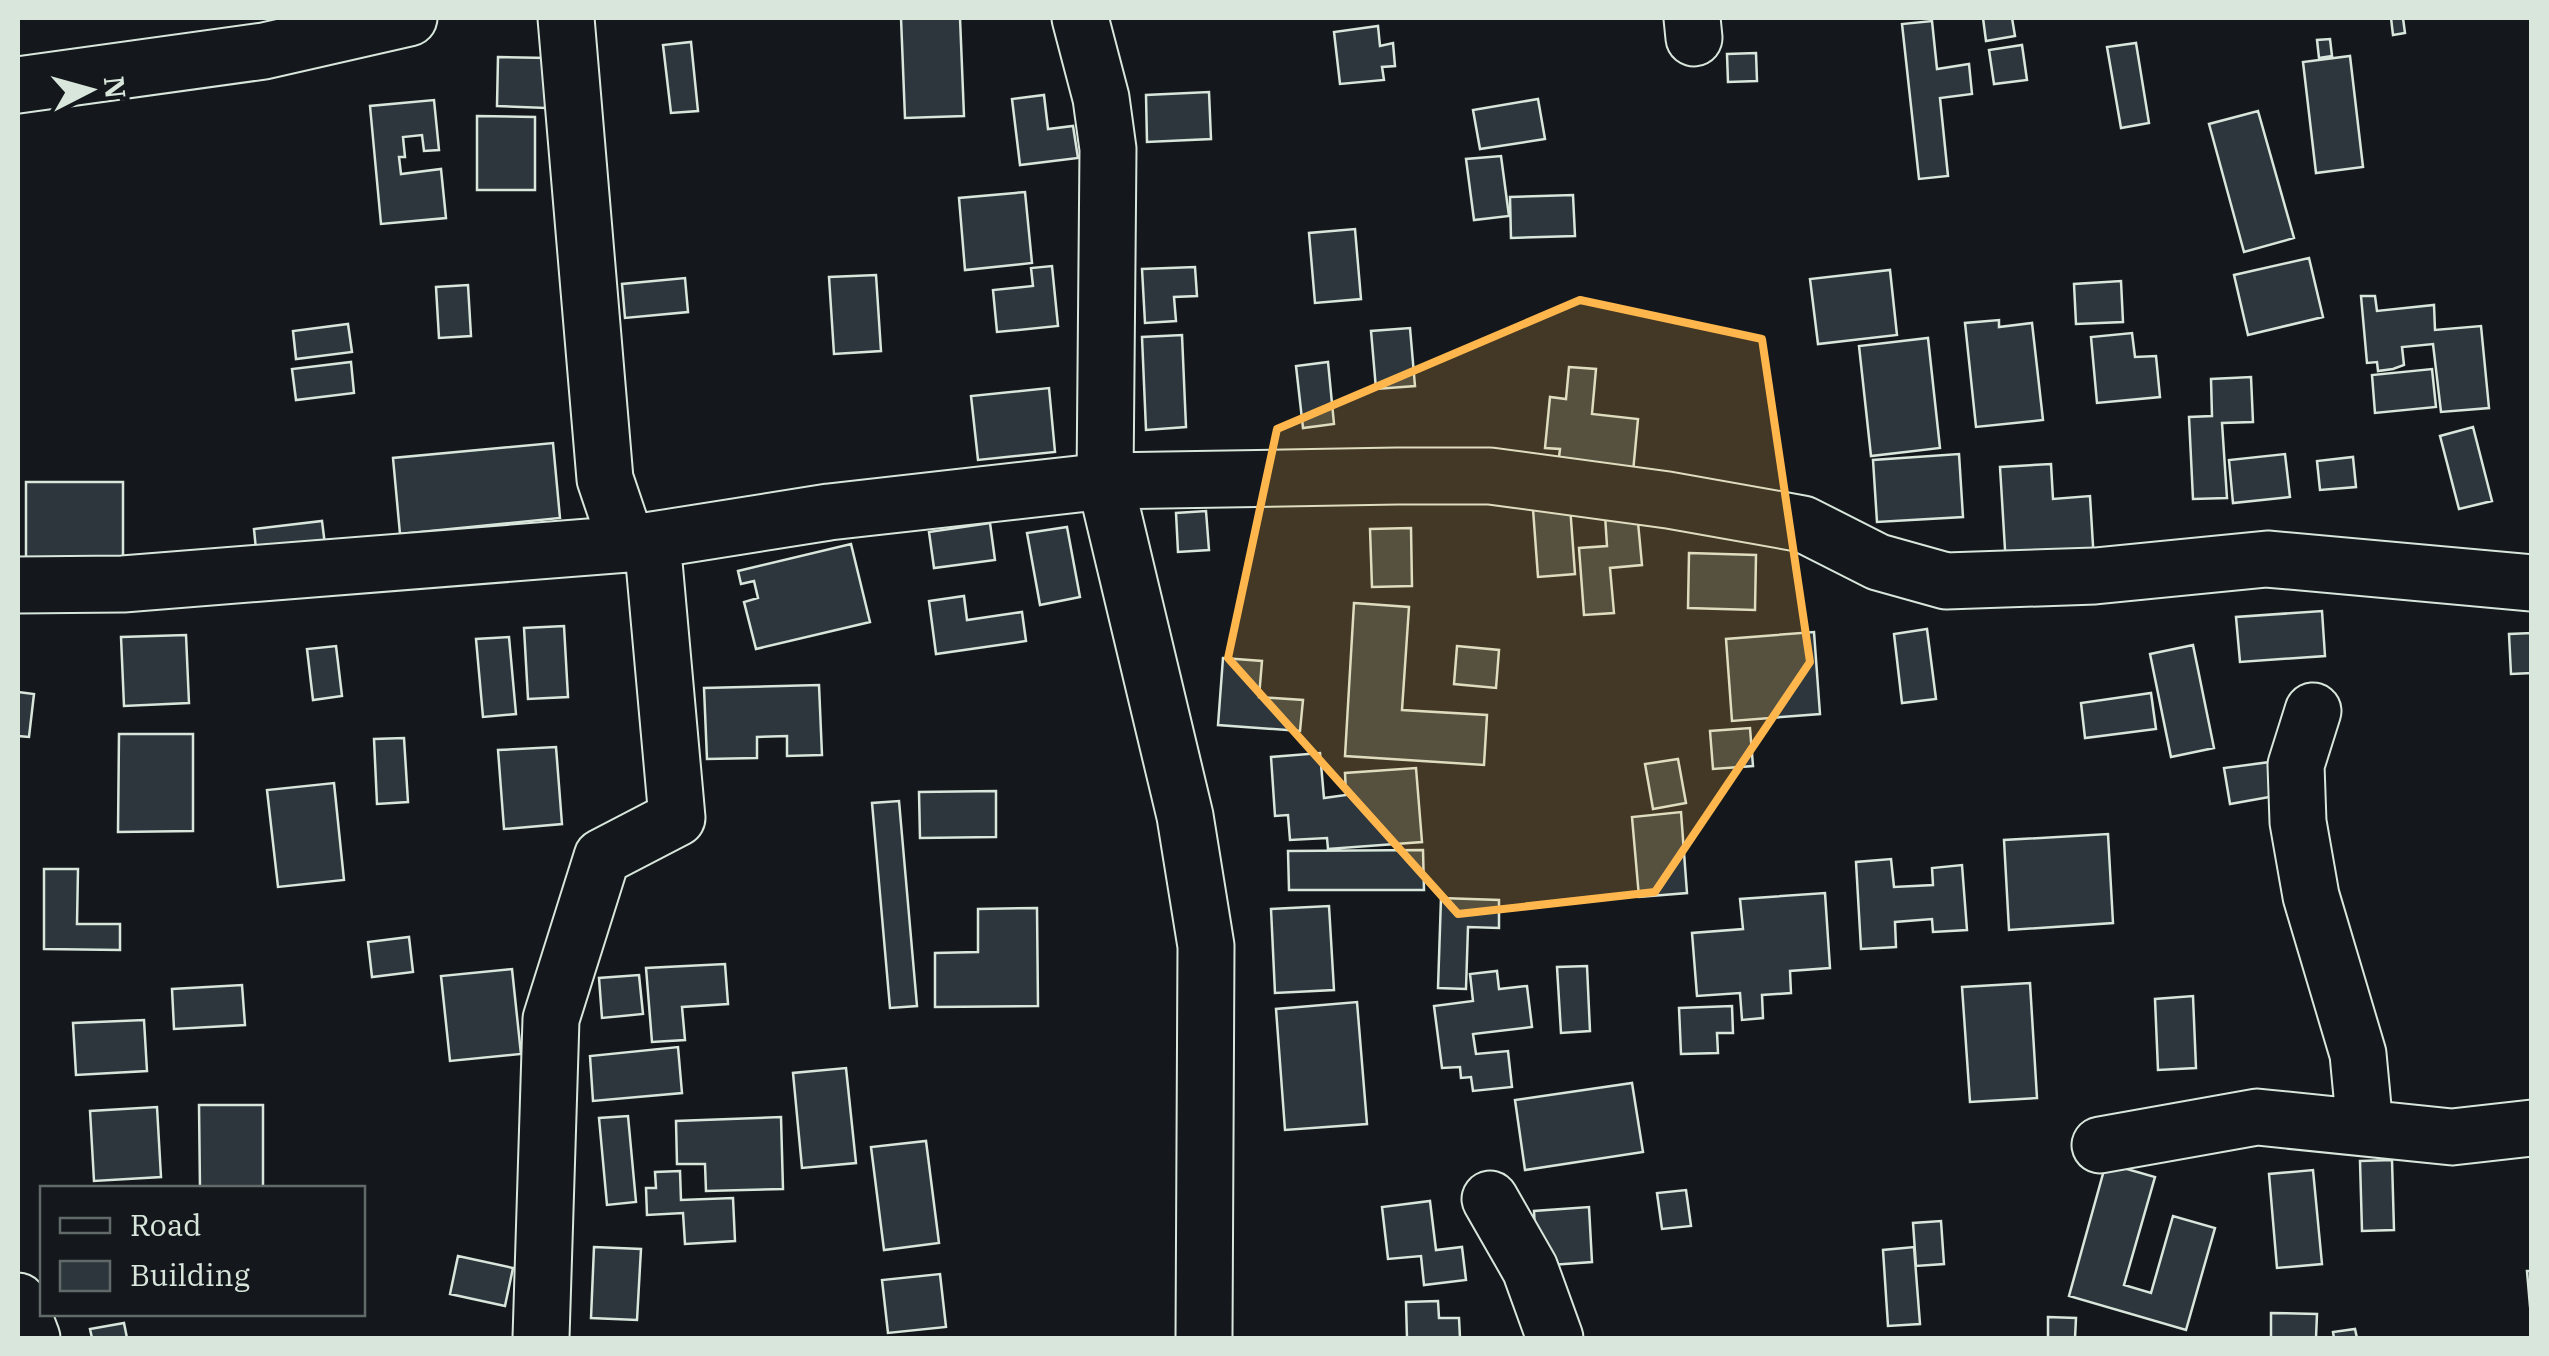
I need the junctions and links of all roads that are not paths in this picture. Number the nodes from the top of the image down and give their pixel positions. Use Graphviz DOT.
graph roads {
  1 [pos="409,18"];
  2 [pos="566,18"];
  3 [pos="1080,18"];
  4 [pos="18,85"];
  5 [pos="1106,480"];
  6 [pos="639,542"];
  7 [pos="2532,583"];
  8 [pos="18,585"];
  9 [pos="2313,711"];
  10 [pos="2365,1128"];
  11 [pos="2532,1128"];
  12 [pos="2100,1145"];
  13 [pos="1490,1199"];
  14 [pos="18,1301"];
  15 [pos="32,1338"];
  16 [pos="540,1338"];
  17 [pos="1204,1338"];
  18 [pos="1555,1338"];
  1 -- 4 [label="street"];
  2 -- 6 [label="street"];
  3 -- 5 [label="street"];
  5 -- 6 [label="street"];
  5 -- 7 [label="street"];
  5 -- 17 [label="street"];
  6 -- 8 [label="street"];
  6 -- 16 [label="street"];
  9 -- 10 [label="street"];
  10 -- 11 [label="street"];
  10 -- 12 [label="street"];
  13 -- 18 [label="street"];
  14 -- 15 [label="street"];
}
